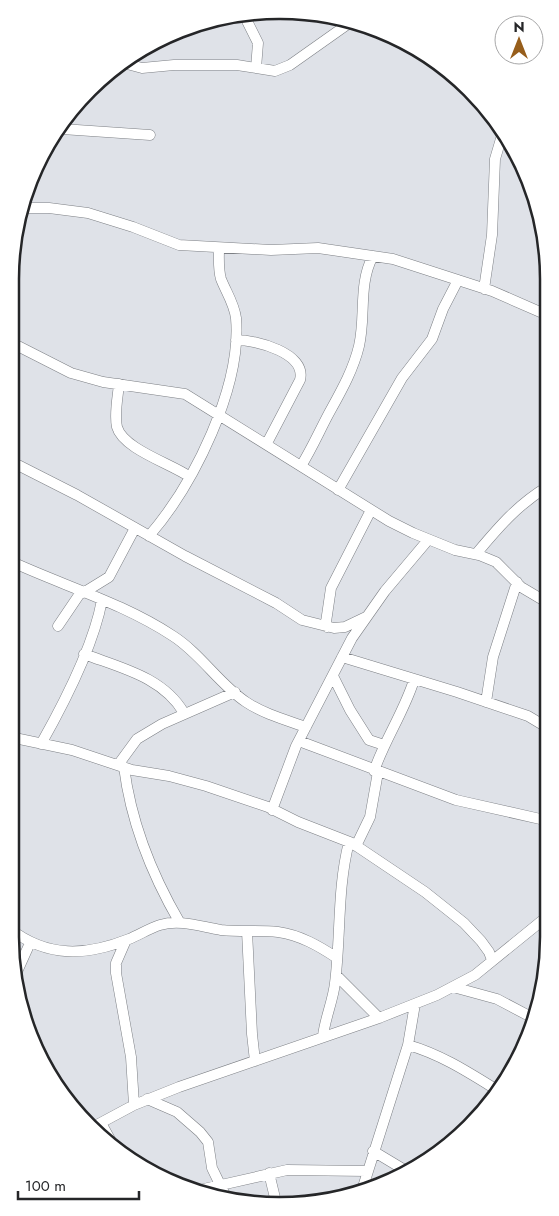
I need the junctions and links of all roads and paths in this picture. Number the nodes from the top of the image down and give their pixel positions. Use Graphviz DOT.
graph roads {
  1 [pos="247,21"];
  2 [pos="344,27"];
  3 [pos="132,65"];
  4 [pos="256,68"];
  5 [pos="67,129"];
  6 [pos="150,135"];
  7 [pos="500,141"];
  8 [pos="29,208"];
  9 [pos="218,248"];
  10 [pos="373,256"];
  11 [pos="458,280"];
  12 [pos="484,289"];
  13 [pos="540,310"];
  14 [pos="236,340"];
  15 [pos="19,347"];
  16 [pos="119,384"];
  17 [pos="218,413"];
  18 [pos="267,443"];
  19 [pos="19,466"];
  20 [pos="301,466"];
  21 [pos="190,477"];
  22 [pos="338,490"];
  23 [pos="540,493"];
  24 [pos="371,510"];
  25 [pos="135,528"];
  26 [pos="149,536"];
  27 [pos="428,540"];
  28 [pos="476,554"];
  29 [pos="19,565"];
  30 [pos="109,577"];
  31 [pos="517,582"];
  32 [pos="82,592"];
  33 [pos="540,599"];
  34 [pos="103,601"];
  35 [pos="366,617"];
  36 [pos="58,626"];
  37 [pos="327,627"];
  38 [pos="84,654"];
  39 [pos="342,657"];
  40 [pos="332,676"];
  41 [pos="414,680"];
  42 [pos="235,692"];
  43 [pos="486,702"];
  44 [pos="184,713"];
  45 [pos="540,723"];
  46 [pos="306,727"];
  47 [pos="19,739"];
  48 [pos="299,741"];
  49 [pos="41,744"];
  50 [pos="384,745"];
  51 [pos="121,766"];
  52 [pos="376,772"];
  53 [pos="272,810"];
  54 [pos="540,819"];
  55 [pos="352,844"];
  56 [pos="540,922"];
  57 [pos="180,923"];
  58 [pos="247,931"];
  59 [pos="19,935"];
  60 [pos="126,940"];
  61 [pos="30,942"];
  62 [pos="337,958"];
  63 [pos="492,960"];
  64 [pos="20,964"];
  65 [pos="336,975"];
  66 [pos="453,987"];
  67 [pos="414,1004"];
  68 [pos="528,1015"];
  69 [pos="379,1018"];
  70 [pos="323,1036"];
  71 [pos="408,1045"];
  72 [pos="255,1061"];
  73 [pos="492,1087"];
  74 [pos="148,1099"];
  75 [pos="134,1106"];
  76 [pos="99,1125"];
  77 [pos="373,1151"];
  78 [pos="400,1167"];
  79 [pos="367,1172"];
  80 [pos="268,1173"];
  81 [pos="364,1183"];
  82 [pos="220,1185"];
  83 [pos="210,1187"];
  84 [pos="223,1191"];
  85 [pos="275,1197"];
  1 -- 4 [label="street"];
  2 -- 4 [label="street"];
  3 -- 4 [label="street"];
  5 -- 6 [label="street"];
  7 -- 12 [label="street"];
  8 -- 9 [label="street"];
  9 -- 10 [label="street"];
  9 -- 14 [label="street"];
  10 -- 11 [label="street"];
  10 -- 20 [label="street"];
  11 -- 12 [label="street"];
  11 -- 22 [label="street"];
  12 -- 13 [label="street"];
  14 -- 17 [label="street"];
  14 -- 18 [label="street"];
  15 -- 16 [label="street"];
  16 -- 17 [label="street"];
  16 -- 21 [label="street"];
  17 -- 18 [label="street"];
  17 -- 21 [label="street"];
  18 -- 20 [label="street"];
  19 -- 25 [label="street"];
  20 -- 22 [label="street"];
  21 -- 26 [label="street"];
  22 -- 24 [label="street"];
  23 -- 28 [label="street"];
  24 -- 27 [label="street"];
  24 -- 37 [label="street"];
  25 -- 26 [label="street"];
  25 -- 30 [label="street"];
  26 -- 37 [label="street"];
  27 -- 28 [label="street"];
  27 -- 35 [label="street"];
  28 -- 31 [label="street"];
  29 -- 32 [label="street"];
  30 -- 32 [label="street"];
  30 -- 34 [label="street"];
  31 -- 33 [label="street"];
  31 -- 43 [label="street"];
  32 -- 34 [label="street"];
  32 -- 36 [label="street"];
  34 -- 38 [label="street"];
  34 -- 42 [label="street"];
  35 -- 37 [label="street"];
  35 -- 39 [label="street"];
  38 -- 44 [label="street"];
  38 -- 49 [label="street"];
  39 -- 40 [label="street"];
  39 -- 41 [label="street"];
  40 -- 46 [label="street"];
  40 -- 50 [label="street"];
  41 -- 43 [label="street"];
  41 -- 50 [label="street"];
  42 -- 44 [label="street"];
  42 -- 46 [label="street"];
  43 -- 45 [label="street"];
  44 -- 51 [label="street"];
  46 -- 48 [label="street"];
  47 -- 49 [label="street"];
  48 -- 52 [label="street"];
  48 -- 53 [label="street"];
  49 -- 51 [label="street"];
  50 -- 52 [label="street"];
  51 -- 53 [label="street"];
  51 -- 57 [label="street"];
  52 -- 54 [label="street"];
  52 -- 55 [label="street"];
  53 -- 55 [label="street"];
  55 -- 62 [label="street"];
  55 -- 63 [label="street"];
  56 -- 63 [label="street"];
  57 -- 58 [label="street"];
  57 -- 60 [label="street"];
  58 -- 62 [label="street"];
  58 -- 72 [label="street"];
  59 -- 61 [label="street"];
  60 -- 61 [label="street"];
  60 -- 75 [label="street"];
  61 -- 64 [label="street"];
  62 -- 65 [label="street"];
  63 -- 66 [label="street"];
  65 -- 69 [label="street"];
  65 -- 70 [label="street"];
  66 -- 67 [label="street"];
  66 -- 68 [label="street"];
  67 -- 69 [label="street"];
  67 -- 71 [label="street"];
  69 -- 70 [label="street"];
  70 -- 72 [label="street"];
  71 -- 73 [label="street"];
  71 -- 77 [label="street"];
  72 -- 74 [label="street"];
  74 -- 75 [label="street"];
  74 -- 82 [label="street"];
  75 -- 76 [label="street"];
  77 -- 78 [label="street"];
  77 -- 79 [label="street"];
  79 -- 80 [label="street"];
  79 -- 81 [label="street"];
  80 -- 82 [label="street"];
  80 -- 85 [label="street"];
  82 -- 83 [label="street"];
  82 -- 84 [label="street"];
}
